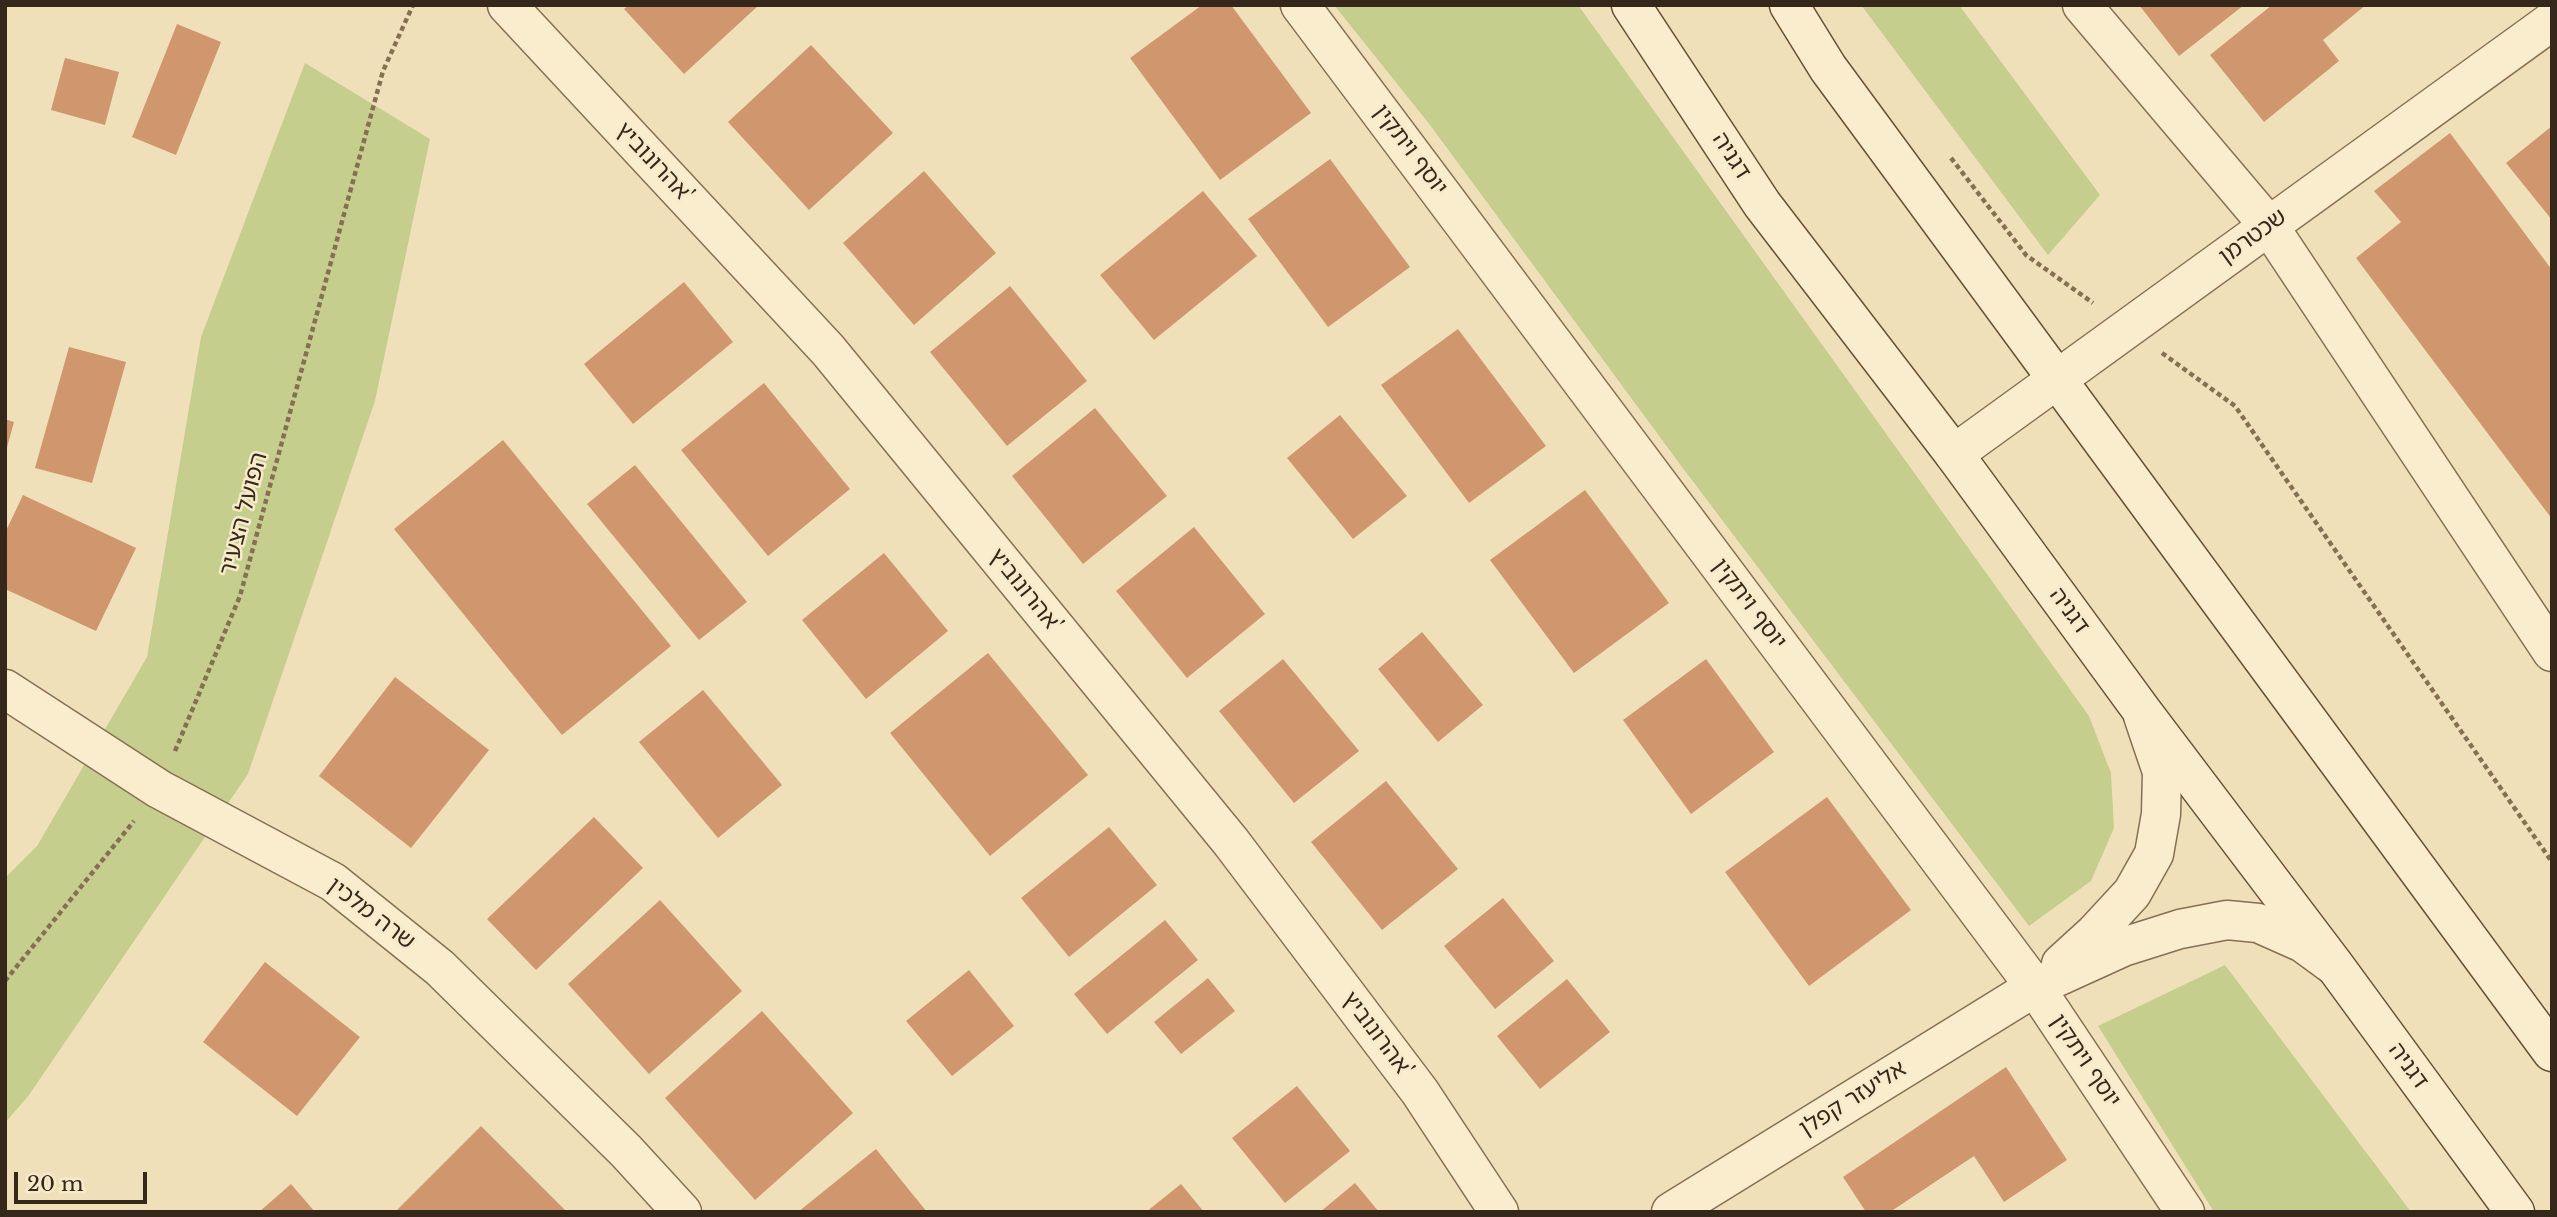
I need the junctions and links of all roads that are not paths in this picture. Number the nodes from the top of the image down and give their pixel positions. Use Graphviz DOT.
graph roads {
  1 [pos="507,5"];
  2 [pos="1300,5"];
  3 [pos="1631,5"];
  4 [pos="1789,5"];
  5 [pos="2082,5"];
  6 [pos="2552,21"];
  7 [pos="2269,226"];
  8 [pos="2058,379"];
  9 [pos="1954,454"];
  10 [pos="2552,652"];
  11 [pos="5,689"];
  12 [pos="2142,711"];
  13 [pos="2335,966"];
  14 [pos="2035,987"];
  15 [pos="2552,1052"];
  16 [pos="681,1212"];
  17 [pos="1499,1212"];
  18 [pos="1671,1212"];
  19 [pos="2185,1212"];
  20 [pos="2515,1212"];
  1 -- 17 [label="street, אהרונוביץ'"];
  2 -- 14 [label="street, יוסף ויתקין"];
  3 -- 9 [label="street, דגניה"];
  4 -- 8 [label="street"];
  5 -- 7 [label="street"];
  6 -- 7 [label="street, שכטרמן"];
  7 -- 8 [label="street, שכטרמן"];
  7 -- 10 [label="street"];
  8 -- 9 [label="street, שכטרמן"];
  8 -- 15 [label="street"];
  9 -- 12 [label="street, דגניה"];
  11 -- 16 [label="street, שרה מלכין"];
  12 -- 13 [label="street, דגניה"];
  12 -- 14 [label="street, אליעזר קפלן"];
  13 -- 14 [label="street, אליעזר קפלן"];
  13 -- 20 [label="street, דגניה"];
  14 -- 18 [label="street, אליעזר קפלן"];
  14 -- 19 [label="street, יוסף ויתקין"];
}
